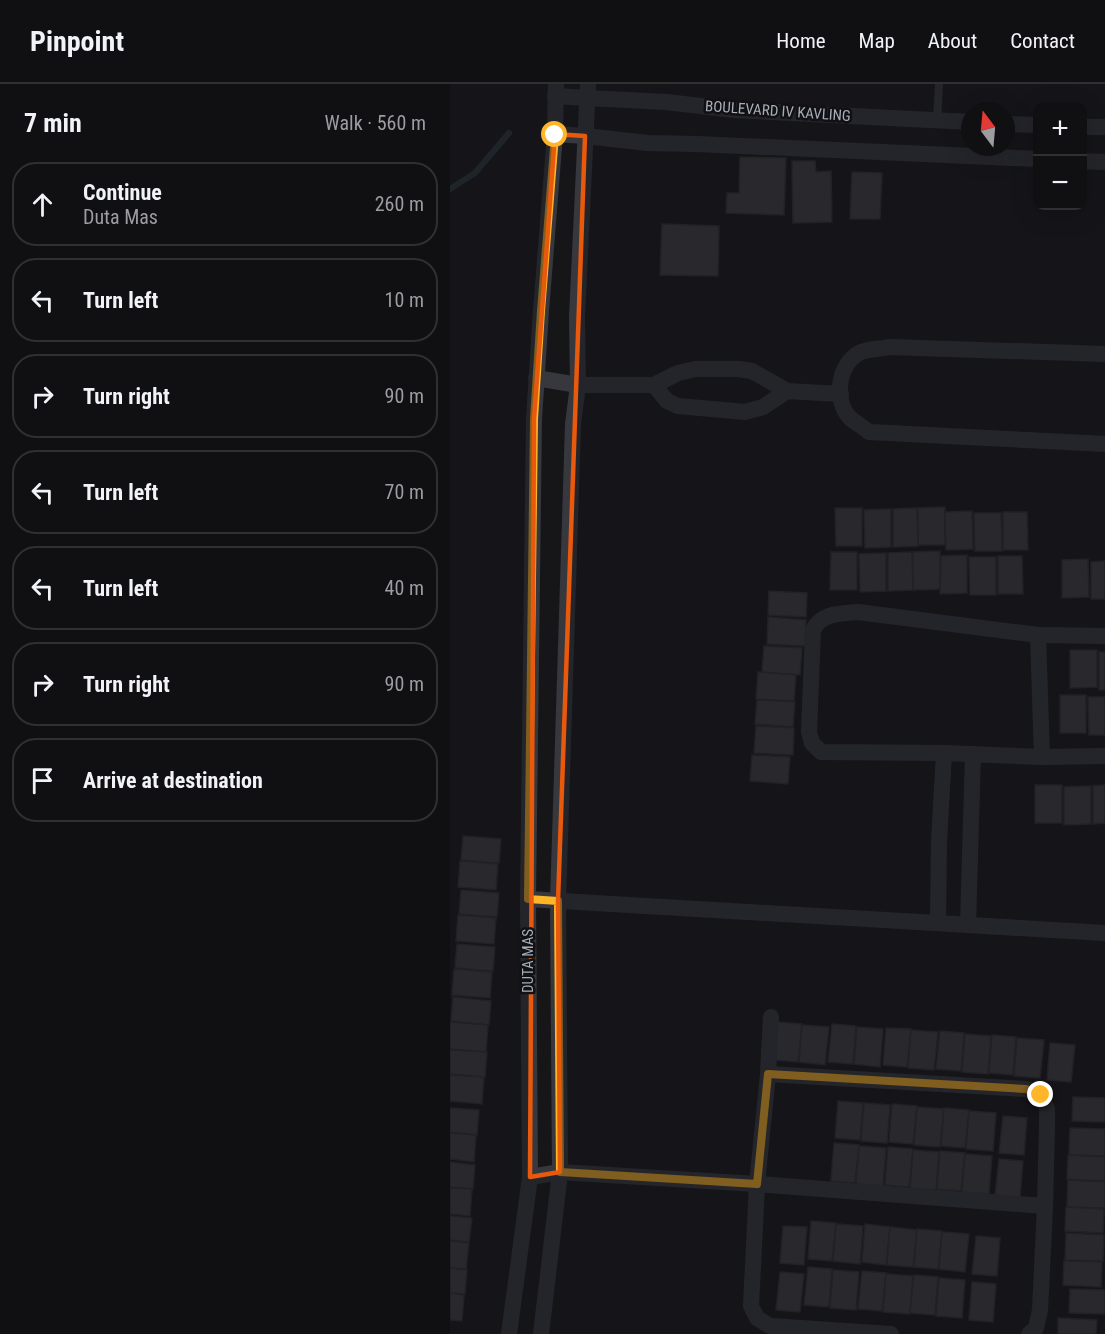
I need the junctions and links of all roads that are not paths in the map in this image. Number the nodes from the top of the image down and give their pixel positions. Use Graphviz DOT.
graph roads {
  1 [pos="939,84"];
  2 [pos="556,90"];
  3 [pos="587,91"];
  4 [pos="937,121"];
  5 [pos="961,122"];
  6 [pos="1015,124"];
  7 [pos="1033,125"];
  8 [pos="1087,127"];
  9 [pos="1105,127"];
  10 [pos="555,135"];
  11 [pos="585,136"];
  12 [pos="1033,159"];
  13 [pos="1087,161"];
  14 [pos="1105,162"];
  15 [pos="1105,354"];
  16 [pos="536,378"];
  17 [pos="578,385"];
  18 [pos="654,386"];
  19 [pos="786,391"];
  20 [pos="841,394"];
  21 [pos="1105,444"];
  22 [pos="1038,635"];
  23 [pos="1105,636"];
  24 [pos="944,753"];
  25 [pos="973,754"];
  26 [pos="1105,756"];
  27 [pos="1042,757"];
  28 [pos="528,899"];
  29 [pos="558,901"];
  30 [pos="938,923"];
  31 [pos="968,925"];
  32 [pos="1105,933"];
  33 [pos="771,1017"];
  34 [pos="768,1074"];
  35 [pos="560,1172"];
  36 [pos="530,1177"];
  37 [pos="757,1184"];
  38 [pos="1045,1206"];
  39 [pos="509,1334"];
  40 [pos="541,1334"];
  41 [pos="891,1334"];
  42 [pos="1029,1334"];
  1 -- 4 [label="lane"];
  2 -- 3 [label="street, BOULEVARD IV KAVLING"];
  2 -- 10 [label="street, DUTA MAS"];
  3 -- 4 [label="street, BOULEVARD IV KAVLING"];
  3 -- 11 [label="street"];
  4 -- 5 [label="street, BOULEVARD IV KAVLING"];
  6 -- 7 [label="street"];
  8 -- 9 [label="street"];
  10 -- 11 [label="street"];
  10 -- 16 [label="street, DUTA MAS"];
  11 -- 12 [label="street"];
  11 -- 17 [label="street"];
  13 -- 14 [label="street"];
  15 -- 20 [label="street"];
  16 -- 17 [label="street"];
  16 -- 28 [label="street, DUTA MAS"];
  17 -- 18 [label="street"];
  17 -- 29 [label="street"];
  18 -- 19 [label="street"];
  18 -- 19 [label="street"];
  19 -- 20 [label="street"];
  20 -- 21 [label="street"];
  22 -- 23 [label="street"];
  22 -- 24 [label="street"];
  22 -- 27 [label="street"];
  24 -- 25 [label="street"];
  24 -- 30 [label="street"];
  25 -- 27 [label="street"];
  25 -- 31 [label="street"];
  26 -- 27 [label="street"];
  28 -- 29 [label="street"];
  28 -- 36 [label="street, DUTA MAS"];
  29 -- 30 [label="street"];
  29 -- 35 [label="street"];
  30 -- 31 [label="street"];
  31 -- 32 [label="street"];
  33 -- 34 [label="street"];
  34 -- 37 [label="street"];
  34 -- 38 [label="street"];
  35 -- 36 [label="street"];
  35 -- 37 [label="street"];
  35 -- 40 [label="street"];
  36 -- 39 [label="street, DUTA MAS"];
  37 -- 38 [label="street"];
  37 -- 41 [label="street"];
  38 -- 42 [label="street"];
}
